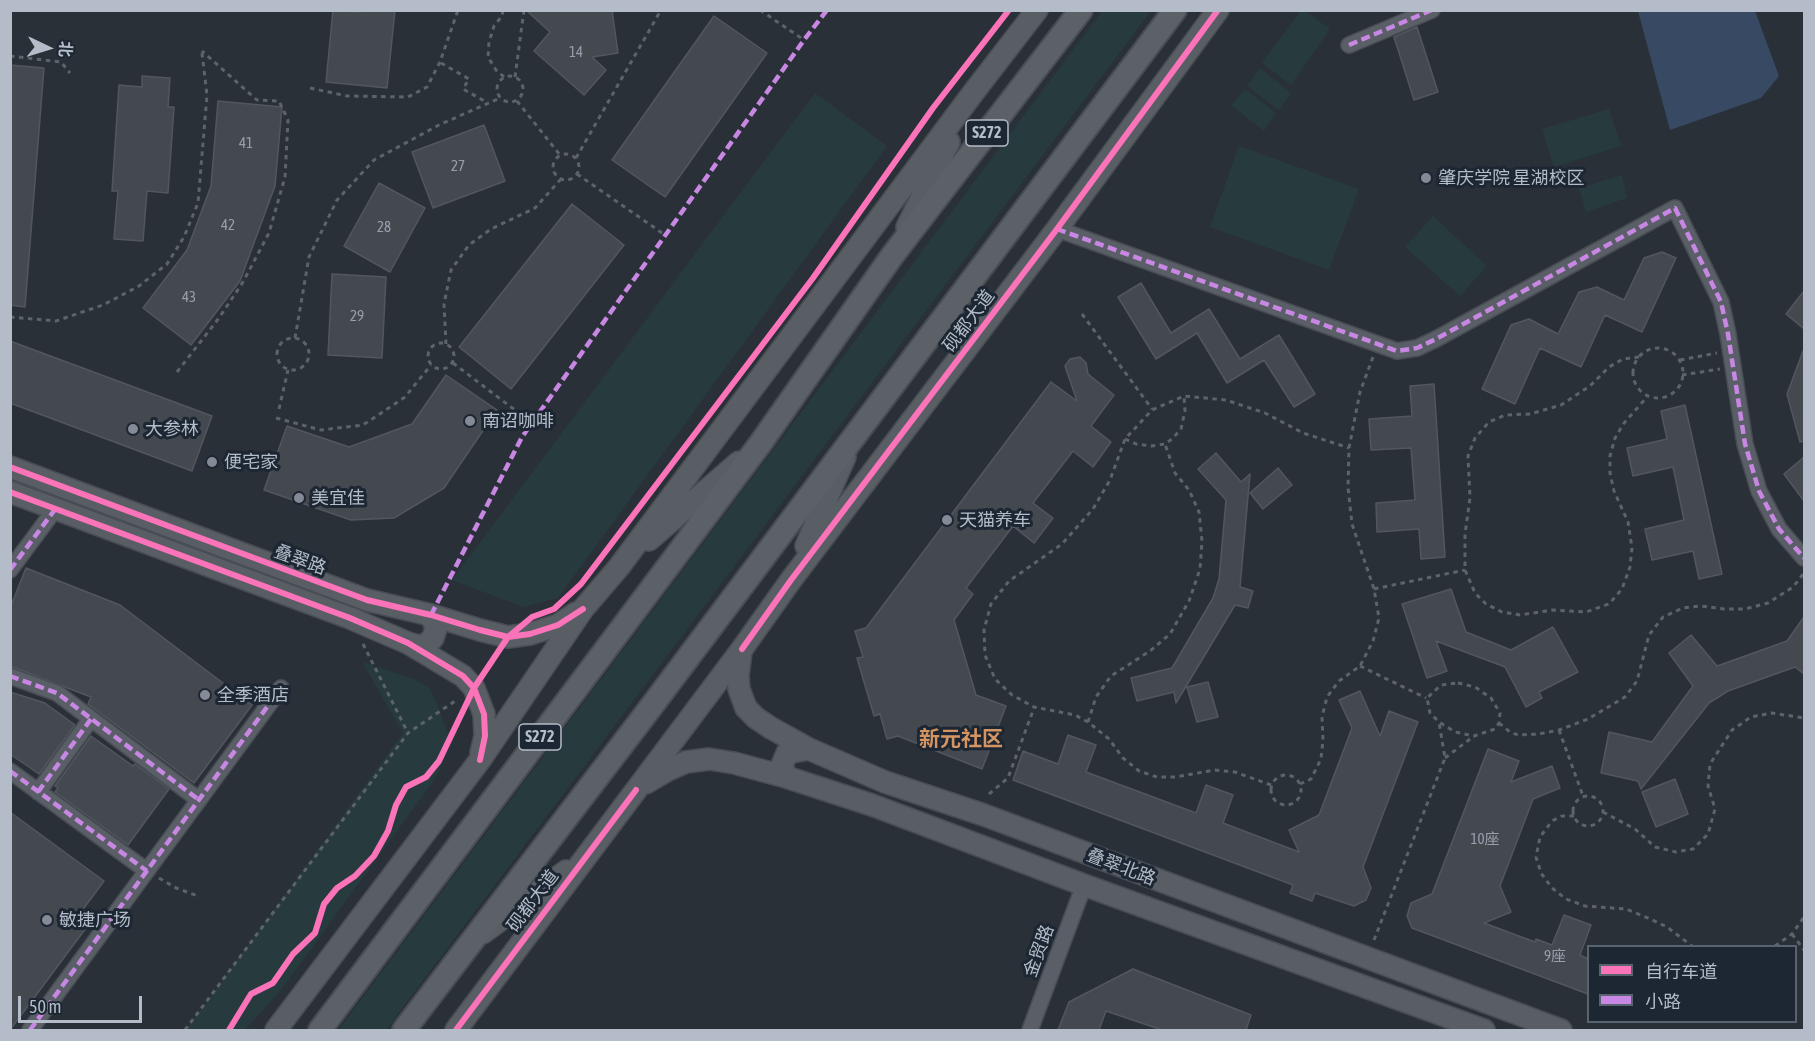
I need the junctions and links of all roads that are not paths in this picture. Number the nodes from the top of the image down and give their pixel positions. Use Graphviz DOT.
graph roads {
  1 [pos="1037,10"];
  2 [pos="1081,10"];
  3 [pos="1175,10"];
  4 [pos="1218,10"];
  5 [pos="1432,10"];
  6 [pos="1349,45"];
  7 [pos="973,93"];
  8 [pos="1057,229"];
  9 [pos="892,256"];
  10 [pos="854,436"];
  11 [pos="760,444"];
  12 [pos="10,467"];
  13 [pos="10,492"];
  14 [pos="56,508"];
  15 [pos="1804,558"];
  16 [pos="619,567"];
  17 [pos="10,570"];
  18 [pos="791,580"];
  19 [pos="583,609"];
  20 [pos="431,615"];
  21 [pos="408,643"];
  22 [pos="742,649"];
  23 [pos="10,676"];
  24 [pos="281,688"];
  25 [pos="91,719"];
  26 [pos="809,749"];
  27 [pos="480,760"];
  28 [pos="10,771"];
  29 [pos="786,777"];
  30 [pos="636,790"];
  31 [pos="38,792"];
  32 [pos="199,800"];
  33 [pos="585,857"];
  34 [pos="147,872"];
  35 [pos="1084,885"];
  36 [pos="471,942"];
  37 [pos="30,1030"];
  38 [pos="276,1030"];
  39 [pos="320,1030"];
  40 [pos="404,1030"];
  41 [pos="456,1030"];
  42 [pos="1030,1030"];
  43 [pos="1484,1030"];
  44 [pos="1561,1030"];
  1 -- 7 [label="street"];
  2 -- 9 [label="main road, S272"];
  3 -- 10 [label="main road, 砚都大道"];
  4 -- 8 [label="street, 砚都大道"];
  5 -- 6 [label="street"];
  7 -- 9 [label="street"];
  7 -- 16 [label="street"];
  8 -- 15 [label="street"];
  8 -- 18 [label="street, 砚都大道"];
  9 -- 11 [label="main road, S272"];
  10 -- 18 [label="street"];
  10 -- 36 [label="main road, 砚都大道"];
  11 -- 16 [label="street"];
  11 -- 39 [label="main road, S272"];
  12 -- 20 [label="street, 叠翠路"];
  13 -- 14 [label="street, 叠翠路"];
  14 -- 17 [label="street"];
  14 -- 21 [label="street, 叠翠路"];
  16 -- 19 [label="street"];
  18 -- 22 [label="street, 砚都大道"];
  19 -- 20 [label="street, 叠翠路"];
  19 -- 27 [label="street"];
  20 -- 21 [label="street"];
  21 -- 27 [label="street, 叠翠路"];
  22 -- 26 [label="street, 叠翠北路"];
  22 -- 30 [label="street, 砚都大道"];
  23 -- 25 [label="street"];
  24 -- 32 [label="street"];
  25 -- 31 [label="street"];
  25 -- 32 [label="street"];
  26 -- 29 [label="street"];
  26 -- 44 [label="street, 叠翠北路"];
  27 -- 38 [label="street"];
  28 -- 31 [label="street"];
  29 -- 30 [label="street, 叠翠北路"];
  29 -- 35 [label="street, 叠翠北路"];
  30 -- 33 [label="street, 砚都大道"];
  31 -- 34 [label="street"];
  32 -- 34 [label="street"];
  33 -- 36 [label="street"];
  33 -- 41 [label="street, 砚都大道"];
  34 -- 37 [label="street"];
  35 -- 42 [label="street, 金贸路"];
  35 -- 43 [label="street, 叠翠北路"];
  36 -- 40 [label="main road, 砚都大道"];
}
